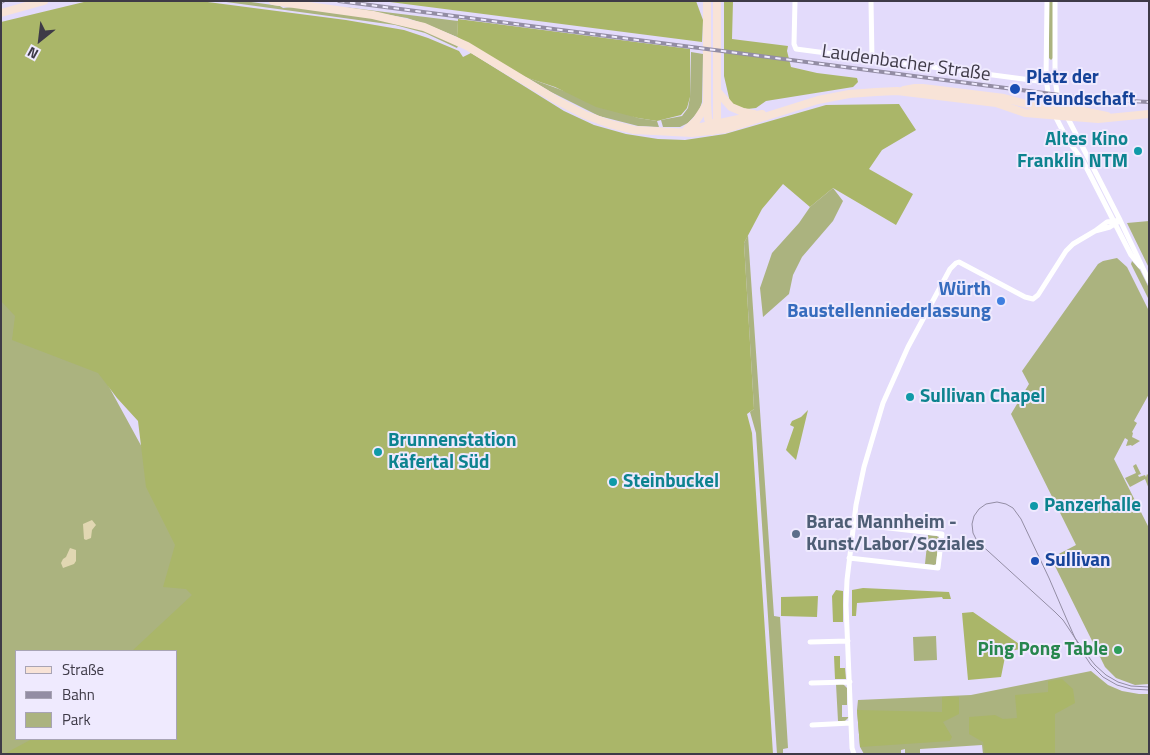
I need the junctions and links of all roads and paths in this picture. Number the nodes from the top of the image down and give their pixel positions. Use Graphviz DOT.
graph roads {
  1 [pos="44,1"];
  2 [pos="273,1"];
  3 [pos="701,1"];
  4 [pos="707,1"];
  5 [pos="717,1"];
  6 [pos="795,1"];
  7 [pos="871,1"];
  8 [pos="1047,1"];
  9 [pos="1055,1"];
  10 [pos="707,11"];
  11 [pos="1,12"];
  12 [pos="872,59"];
  13 [pos="1046,82"];
  14 [pos="717,91"];
  15 [pos="897,91"];
  16 [pos="707,104"];
  17 [pos="1050,108"];
  18 [pos="1061,108"];
  19 [pos="778,112"];
  20 [pos="758,114"];
  21 [pos="1149,114"];
  22 [pos="1055,116"];
  23 [pos="1066,117"];
  24 [pos="1111,117"];
  25 [pos="713,127"];
  26 [pos="684,131"];
  27 [pos="1116,221"];
  28 [pos="1149,281"];
  29 [pos="853,524"];
  30 [pos="849,558"];
  31 [pos="848,641"];
  32 [pos="810,642"];
  33 [pos="850,682"];
  34 [pos="811,683"];
  35 [pos="851,723"];
  36 [pos="812,725"];
  37 [pos="854,754"];
  1 -- 11 [label="street"];
  2 -- 26 [label="street"];
  3 -- 10 [label="street"];
  4 -- 10 [label="street"];
  5 -- 14 [label="street"];
  6 -- 12 [label="street, Laudenbacher Straße"];
  7 -- 12 [label="street"];
  8 -- 13 [label="street"];
  9 -- 18 [label="street"];
  10 -- 16 [label="street"];
  12 -- 13 [label="street, Laudenbacher Straße"];
  13 -- 17 [label="street"];
  14 -- 20 [label="street"];
  14 -- 25 [label="street"];
  15 -- 17 [label="street"];
  15 -- 19 [label="street"];
  15 -- 22 [label="street"];
  16 -- 25 [label="street"];
  16 -- 26 [label="street"];
  17 -- 18 [label="street"];
  17 -- 22 [label="street"];
  18 -- 23 [label="street"];
  18 -- 24 [label="street"];
  19 -- 20 [label="street"];
  19 -- 25 [label="street"];
  20 -- 25 [label="street"];
  21 -- 24 [label="street"];
  22 -- 23 [label="street"];
  22 -- 27 [label="street"];
  23 -- 24 [label="street"];
  23 -- 27 [label="street"];
  25 -- 26 [label="street"];
  27 -- 28 [label="street"];
  27 -- 29 [label="street"];
  29 -- 30 [label="street"];
  29 -- 30 [label="street"];
  30 -- 31 [label="street"];
  31 -- 32 [label="street"];
  31 -- 33 [label="street"];
  33 -- 34 [label="street"];
  33 -- 35 [label="street"];
  35 -- 36 [label="street"];
  35 -- 37 [label="street"];
}
